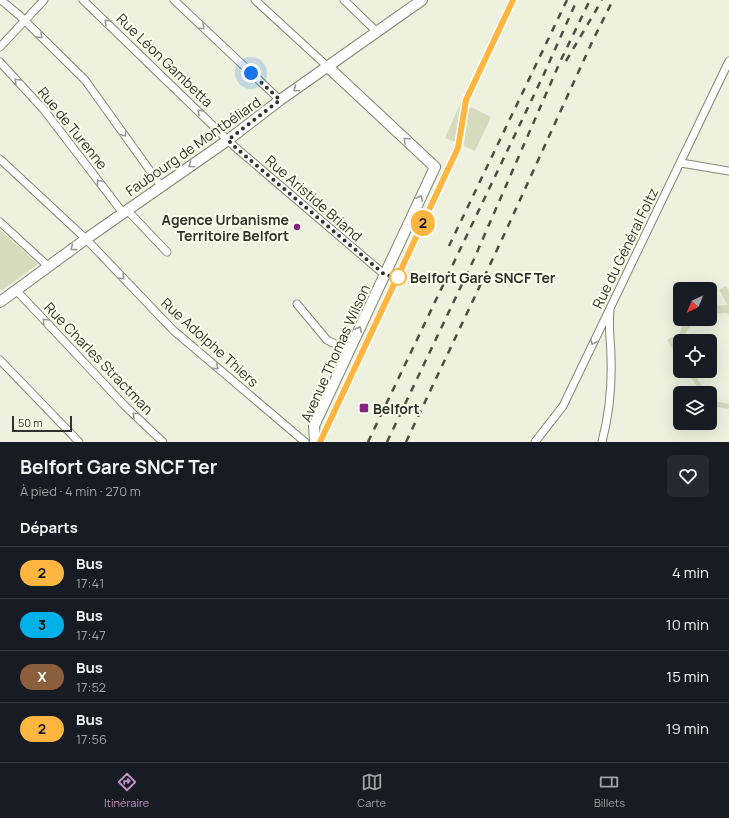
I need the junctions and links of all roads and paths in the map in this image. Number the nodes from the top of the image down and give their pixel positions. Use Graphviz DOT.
graph roads {
  1 [pos="1,0"];
  2 [pos="44,0"];
  3 [pos="83,0"];
  4 [pos="174,0"];
  5 [pos="255,0"];
  6 [pos="344,0"];
  7 [pos="422,0"];
  8 [pos="25,20"];
  9 [pos="377,32"];
  10 [pos="0,47"];
  11 [pos="729,61"];
  12 [pos="0,62"];
  13 [pos="328,67"];
  14 [pos="280,100"];
  15 [pos="228,140"];
  16 [pos="0,158"];
  17 [pos="681,163"];
  18 [pos="729,171"];
  19 [pos="161,186"];
  20 [pos="125,211"];
  21 [pos="0,222"];
  22 [pos="86,239"];
  23 [pos="167,252"];
  24 [pos="49,267"];
  25 [pos="385,275"];
  26 [pos="16,290"];
  27 [pos="1,299"];
  28 [pos="297,304"];
  29 [pos="610,307"];
  30 [pos="349,351"];
  31 [pos="0,360"];
  32 [pos="79,442"];
  33 [pos="163,442"];
  34 [pos="305,442"];
  35 [pos="315,442"];
  36 [pos="535,442"];
  37 [pos="602,442"];
  1 -- 8 [label="street"];
  2 -- 8 [label="street"];
  15 -- 3 [label="street, Rue Léon Gambetta, one-way"];
  4 -- 14 [label="street, one-way"];
  5 -- 13 [label="street"];
  6 -- 9 [label="street"];
  7 -- 9 [label="main road, Faubourg de Montbéliard"];
  8 -- 10 [label="street"];
  8 -- 19 [label="street, one-way"];
  9 -- 13 [label="main road, Faubourg de Montbéliard"];
  11 -- 17 [label="street, Rue du Général Foltz"];
  20 -- 12 [label="street, Rue de Turenne, one-way"];
  13 -- 14 [label="main road, Faubourg de Montbéliard, one-way"];
  25 -- 13 [label="main road, Avenue Thomas Wilson, one-way"];
  14 -- 15 [label="main road, Faubourg de Montbéliard"];
  15 -- 19 [label="main road, Faubourg de Montbéliard, one-way"];
  15 -- 25 [label="street, Rue Aristide Briand"];
  16 -- 22 [label="street, Rue Adolphe Thiers"];
  17 -- 18 [label="street"];
  17 -- 29 [label="street, Rue du Général Foltz"];
  19 -- 20 [label="main road, Faubourg de Montbéliard"];
  20 -- 22 [label="main road, Faubourg de Montbéliard"];
  20 -- 23 [label="street, Rue de Turenne"];
  21 -- 24 [label="street"];
  22 -- 24 [label="main road, Faubourg de Montbéliard, one-way"];
  22 -- 34 [label="street, Rue Adolphe Thiers, one-way"];
  24 -- 26 [label="main road, Faubourg de Montbéliard"];
  30 -- 25 [label="main road, Avenue Thomas Wilson, one-way"];
  26 -- 27 [label="main road, Faubourg de Montbéliard"];
  33 -- 26 [label="street, Rue Charles Stractman, one-way"];
  28 -- 30 [label="street"];
  29 -- 36 [label="street, Rue du Général Foltz, one-way"];
  29 -- 37 [label="street"];
  30 -- 35 [label="main road, Avenue Thomas Wilson"];
  31 -- 32 [label="street"];
}
